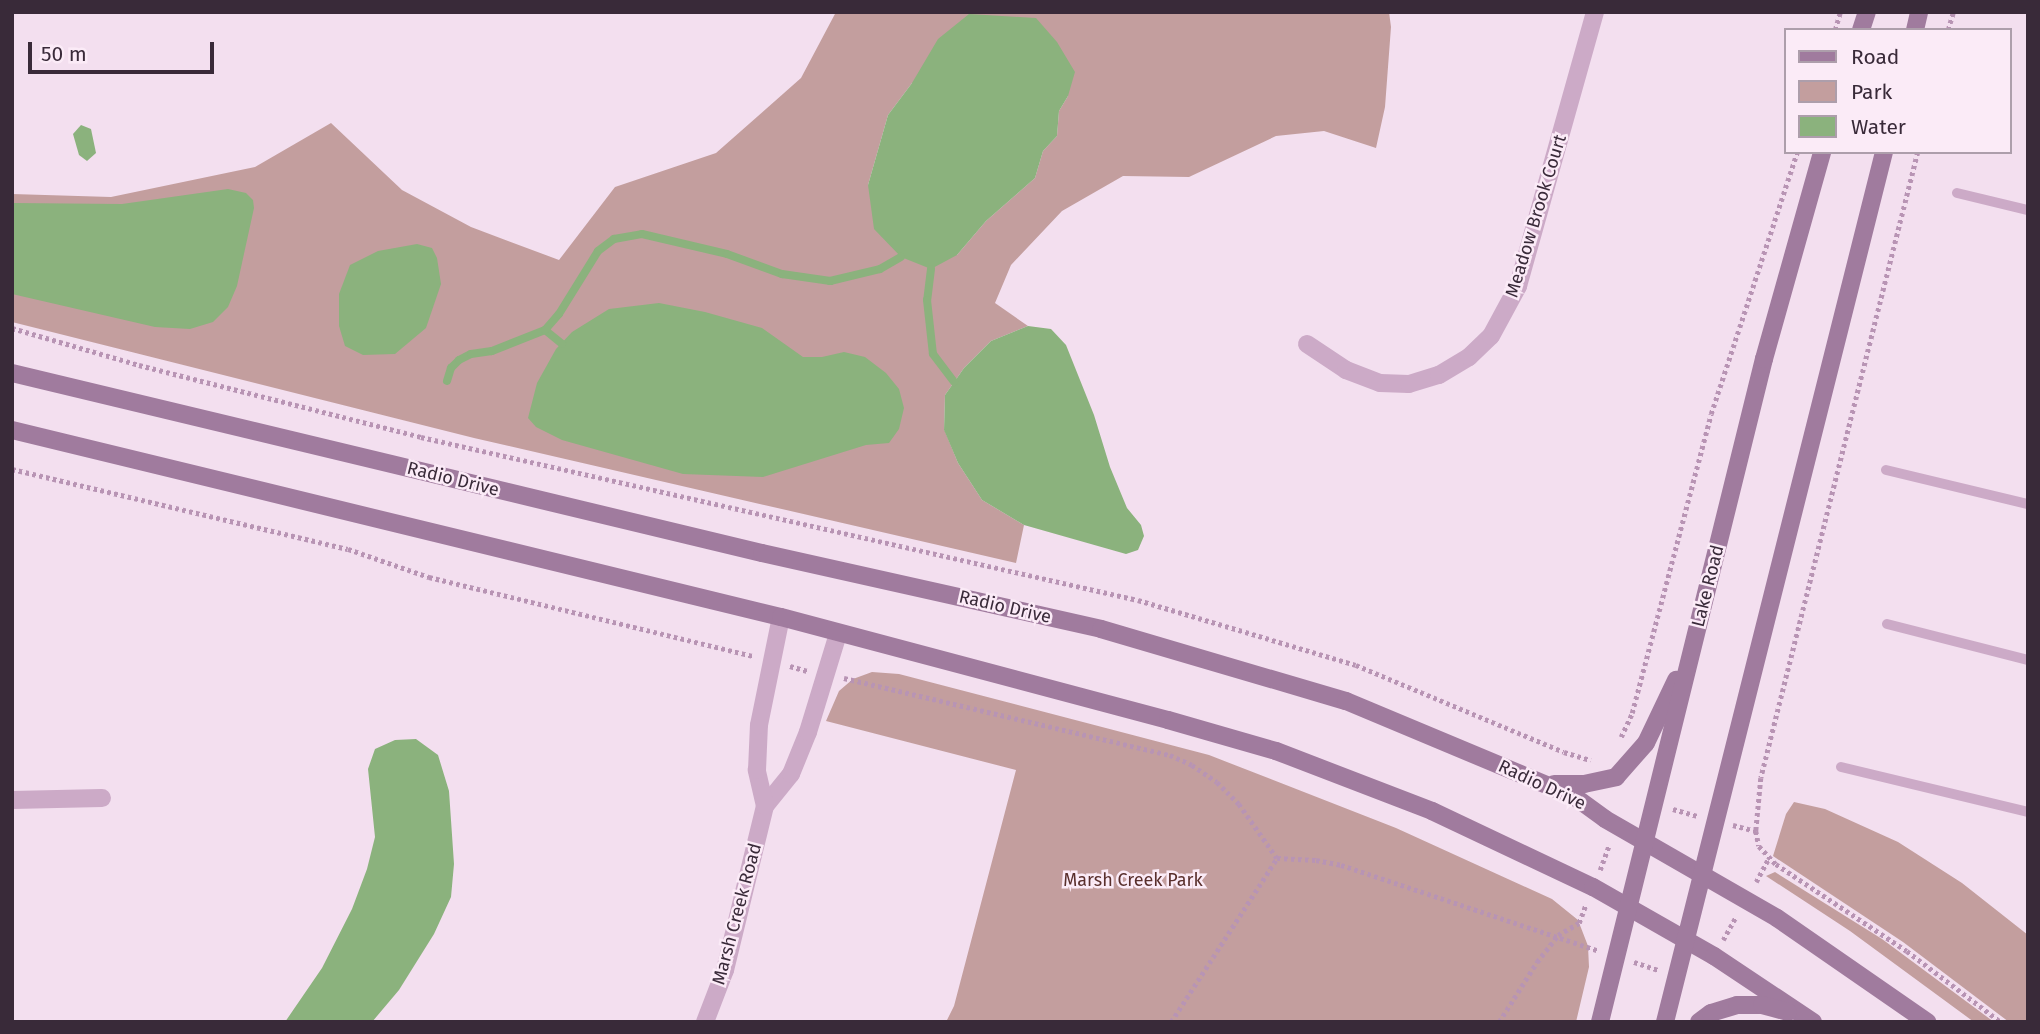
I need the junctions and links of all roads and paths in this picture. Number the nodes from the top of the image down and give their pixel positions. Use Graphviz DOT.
graph roads {
  1 [pos="1595,12"];
  2 [pos="1796,154"];
  3 [pos="1821,154"];
  4 [pos="1883,154"];
  5 [pos="1917,154"];
  6 [pos="1957,193"];
  7 [pos="2028,210"];
  8 [pos="12,328"];
  9 [pos="1307,344"];
  10 [pos="12,373"];
  11 [pos="12,430"];
  12 [pos="12,469"];
  13 [pos="1886,470"];
  14 [pos="2028,505"];
  15 [pos="781,617"];
  16 [pos="1887,624"];
  17 [pos="838,634"];
  18 [pos="1694,642"];
  19 [pos="770,660"];
  20 [pos="2028,660"];
  21 [pos="825,676"];
  22 [pos="1618,743"];
  23 [pos="1599,762"];
  24 [pos="1841,767"];
  25 [pos="1543,783"];
  26 [pos="102,798"];
  27 [pos="12,800"];
  28 [pos="1653,803"];
  29 [pos="765,806"];
  30 [pos="2028,812"];
  31 [pos="1715,820"];
  32 [pos="1756,831"];
  33 [pos="1644,840"];
  34 [pos="1277,858"];
  35 [pos="1769,859"];
  36 [pos="1702,872"];
  37 [pos="1746,899"];
  38 [pos="1628,906"];
  39 [pos="1558,935"];
  40 [pos="1685,940"];
  41 [pos="1616,956"];
  42 [pos="1714,957"];
  43 [pos="1676,976"];
  44 [pos="705,1022"];
  45 [pos="1171,1022"];
  46 [pos="1499,1022"];
  47 [pos="1600,1022"];
  48 [pos="1665,1022"];
  49 [pos="1699,1022"];
  50 [pos="1812,1022"];
  51 [pos="1927,1022"];
  52 [pos="2001,1022"];
  1 -- 9 [label="street, Meadow Brook Court"];
  2 -- 22 [label="path"];
  3 -- 18 [label="main road, Lake Road"];
  4 -- 31 [label="main road"];
  5 -- 32 [label="path"];
  6 -- 7 [label="lane"];
  8 -- 23 [label="path"];
  10 -- 25 [label="main road, Radio Drive"];
  11 -- 15 [label="main road"];
  12 -- 19 [label="path"];
  13 -- 14 [label="lane"];
  15 -- 17 [label="main road"];
  15 -- 19 [label="street, Marsh Creek Road"];
  16 -- 20 [label="lane"];
  17 -- 21 [label="street, Marsh Creek Road"];
  17 -- 38 [label="main road"];
  18 -- 25 [label="main road"];
  18 -- 28 [label="main road, Lake Road"];
  19 -- 21 [label="path"];
  19 -- 29 [label="street, Marsh Creek Road"];
  21 -- 29 [label="street, Marsh Creek Road"];
  21 -- 34 [label="path"];
  24 -- 30 [label="lane"];
  25 -- 33 [label="main road, Radio Drive"];
  26 -- 27 [label="street"];
  28 -- 31 [label="path"];
  28 -- 33 [label="main road, Lake Road"];
  29 -- 44 [label="street, Marsh Creek Road"];
  31 -- 32 [label="path"];
  31 -- 36 [label="main road"];
  32 -- 35 [label="path"];
  33 -- 36 [label="main road, Radio Drive"];
  33 -- 38 [label="main road, Lake Road"];
  34 -- 39 [label="path"];
  34 -- 45 [label="path"];
  35 -- 37 [label="path"];
  35 -- 52 [label="path"];
  36 -- 37 [label="main road, Radio Drive"];
  36 -- 40 [label="main road"];
  37 -- 42 [label="path"];
  37 -- 51 [label="main road, Radio Drive"];
  38 -- 40 [label="main road"];
  38 -- 41 [label="main road, Lake Road"];
  39 -- 41 [label="path"];
  39 -- 46 [label="path"];
  40 -- 42 [label="main road"];
  40 -- 43 [label="main road"];
  41 -- 43 [label="path"];
  41 -- 47 [label="main road, Lake Road"];
  42 -- 50 [label="main road"];
  43 -- 48 [label="main road"];
  49 -- 50 [label="main road"];
}
